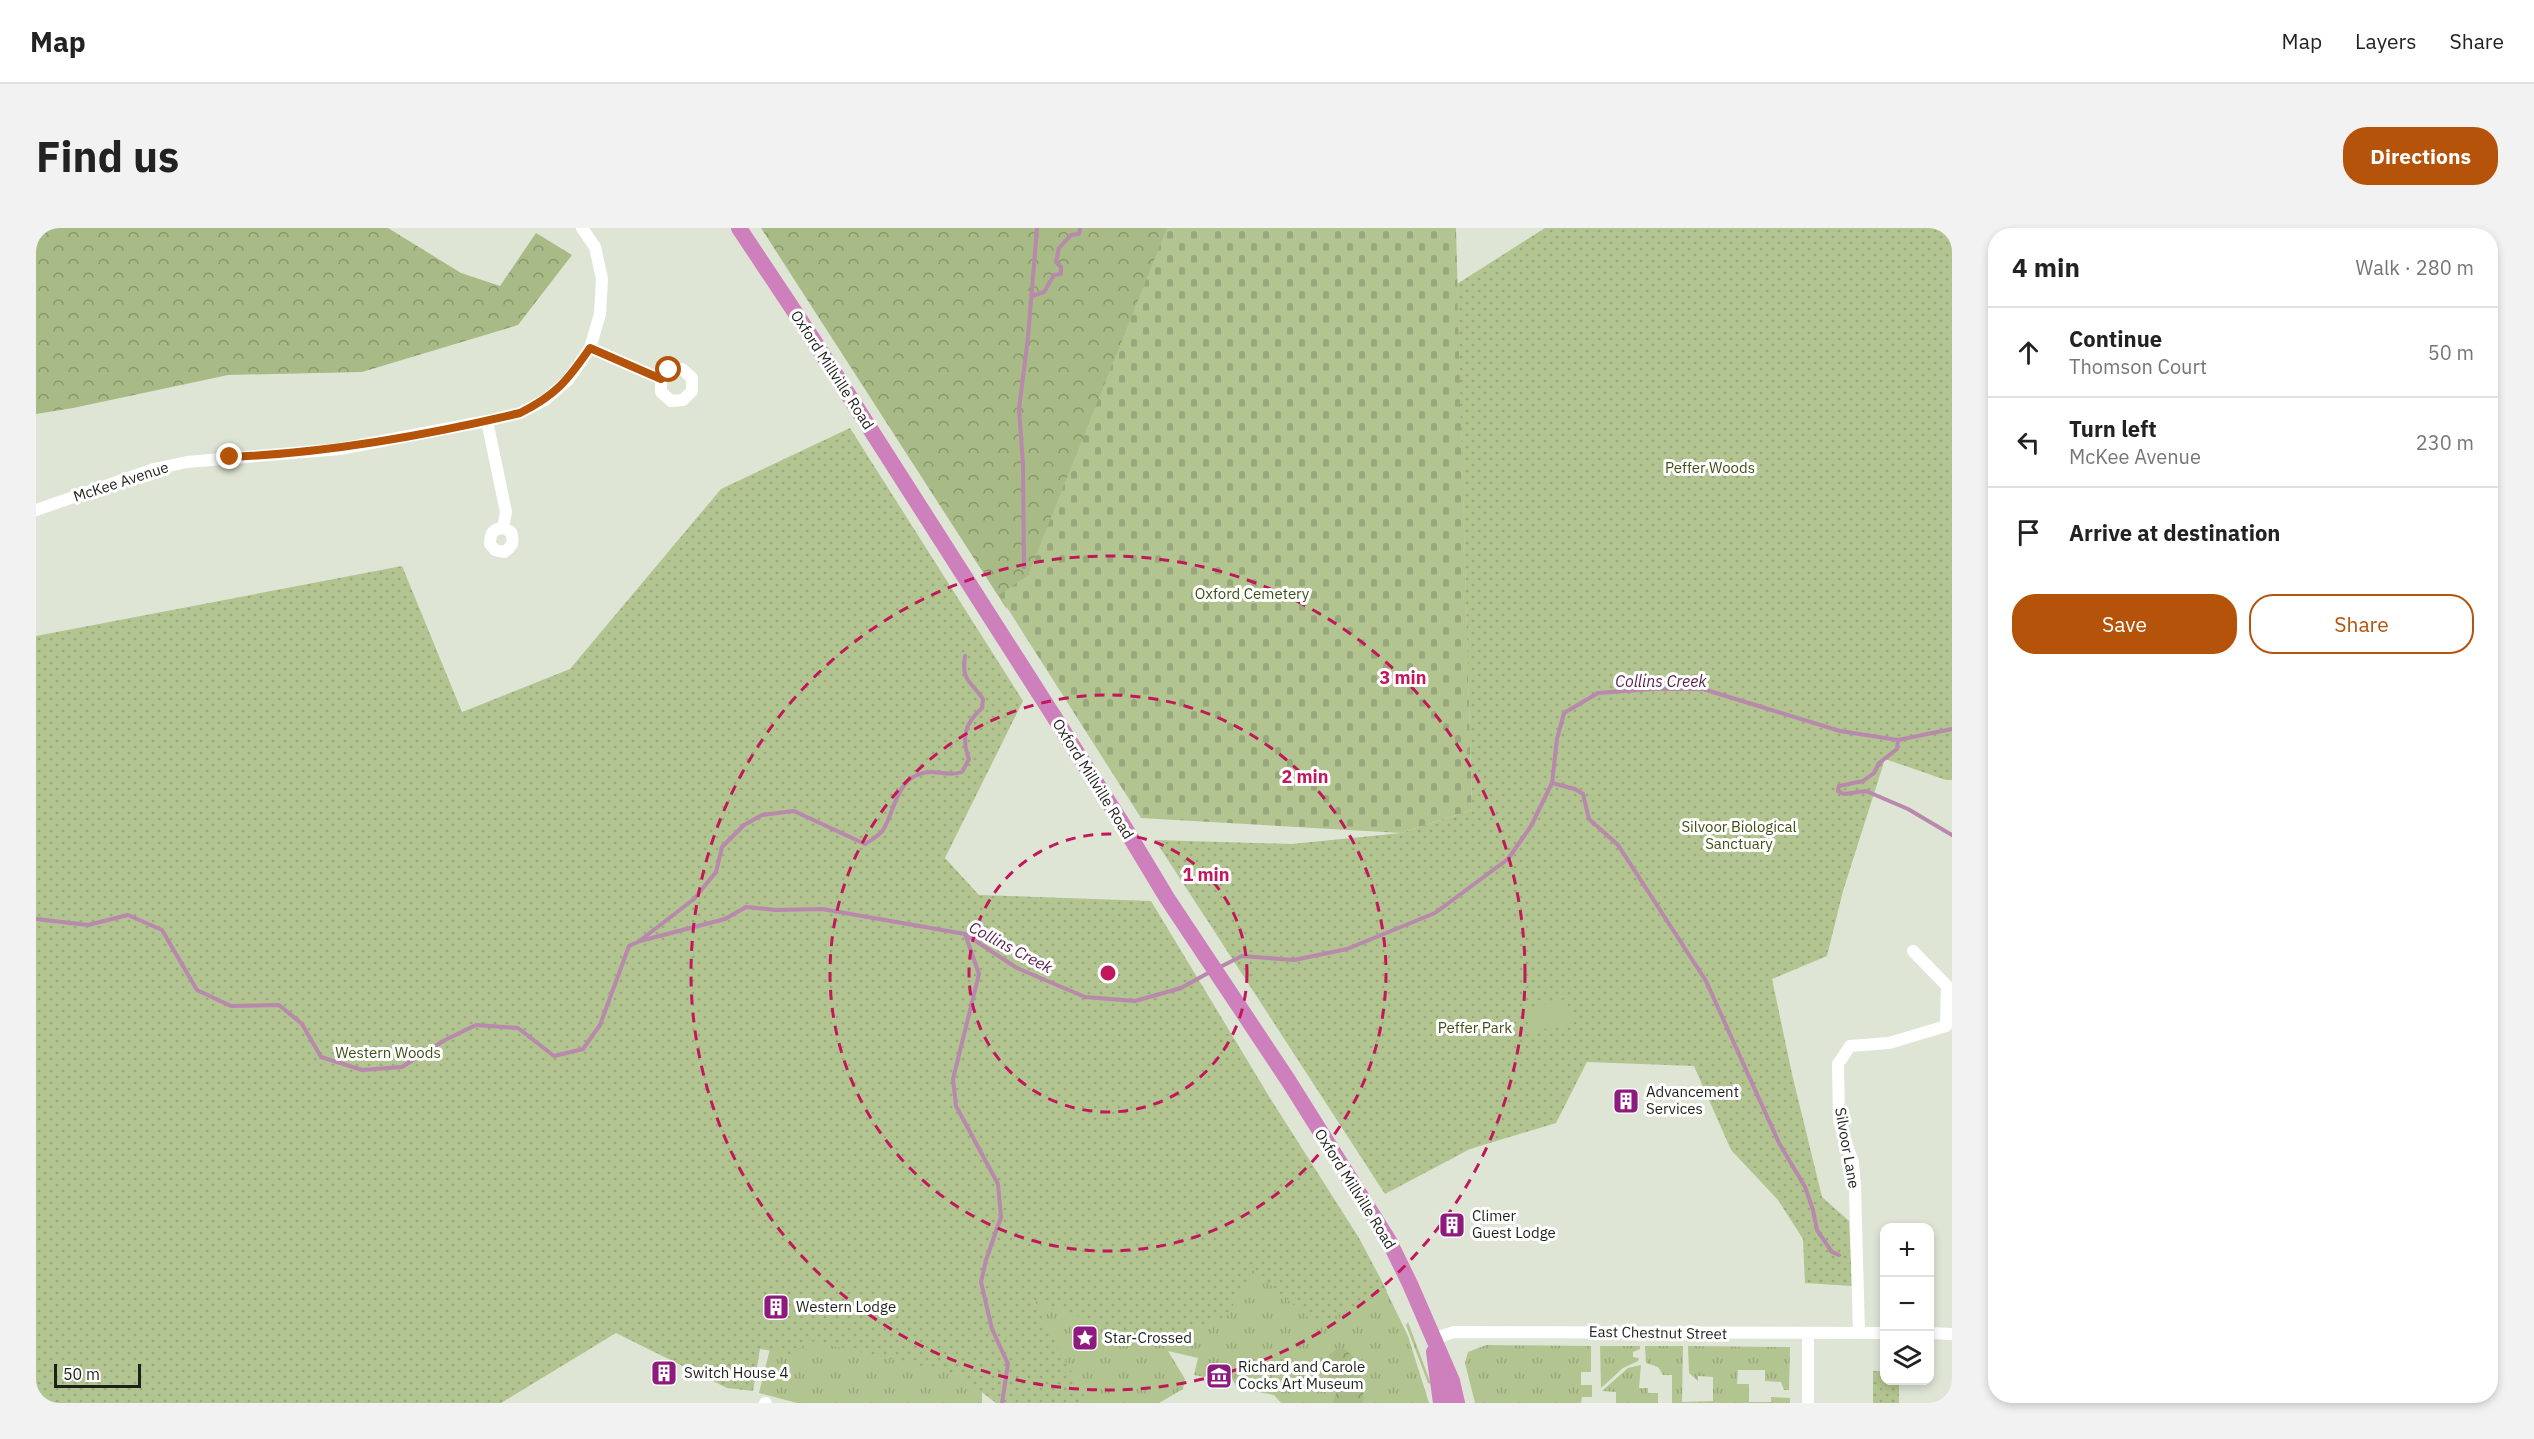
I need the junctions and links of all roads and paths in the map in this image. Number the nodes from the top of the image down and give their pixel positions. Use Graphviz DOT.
graph roads {
  1 [pos="582,228"];
  2 [pos="739,228"];
  3 [pos="590,348"];
  4 [pos="661,379"];
  5 [pos="487,421"];
  6 [pos="36,510"];
  7 [pos="503,528"];
  8 [pos="1913,951"];
  9 [pos="1808,1333"];
  10 [pos="1859,1333"];
  11 [pos="1880,1333"];
  12 [pos="1934,1334"];
  13 [pos="1952,1334"];
  14 [pos="1433,1339"];
  15 [pos="1441,1403"];
  16 [pos="1457,1403"];
  17 [pos="1808,1403"];
  1 -- 3 [label="street, McKee Avenue"];
  2 -- 14 [label="highway, Oxford Millville Road"];
  3 -- 4 [label="street"];
  3 -- 5 [label="street, McKee Avenue"];
  5 -- 6 [label="street, McKee Avenue"];
  5 -- 7 [label="street"];
  8 -- 10 [label="street, Silvoor Lane"];
  9 -- 10 [label="street, East Chestnut Street"];
  9 -- 14 [label="street, East Chestnut Street"];
  9 -- 17 [label="street"];
  10 -- 11 [label="street, East Chestnut Street"];
  12 -- 13 [label="street"];
  14 -- 15 [label="highway"];
  14 -- 16 [label="highway"];
}
